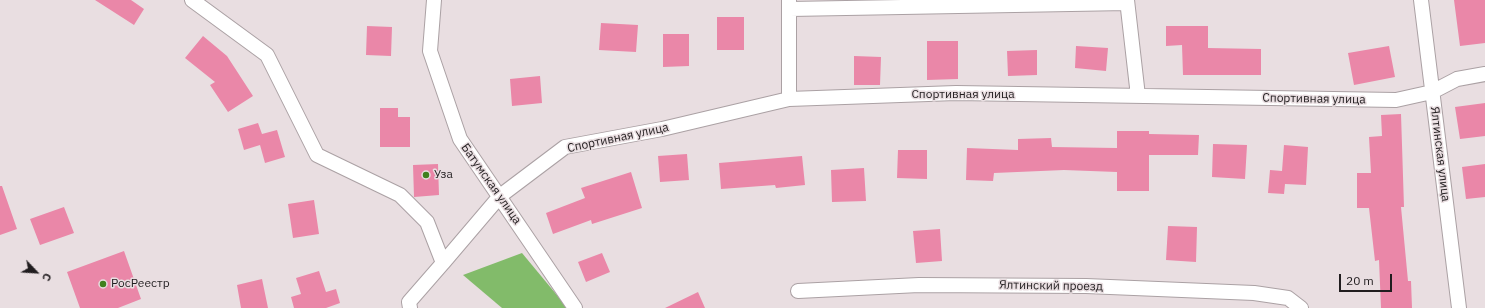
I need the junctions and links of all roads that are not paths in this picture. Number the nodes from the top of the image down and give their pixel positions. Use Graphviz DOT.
graph roads {
  1 [pos="192,0"];
  2 [pos="434,0"];
  3 [pos="1421,0"];
  4 [pos="1127,2"];
  5 [pos="790,5"];
  6 [pos="1485,74"];
  7 [pos="1432,92"];
  8 [pos="1138,96"];
  9 [pos="789,99"];
  10 [pos="500,196"];
  11 [pos="443,263"];
  12 [pos="798,291"];
  13 [pos="410,308"];
  14 [pos="574,308"];
  15 [pos="1301,308"];
  16 [pos="1459,308"];
  1 -- 11 [label="street"];
  2 -- 10 [label="street, Батумская улица"];
  3 -- 7 [label="street, Ялтинская улица"];
  4 -- 5 [label="street"];
  4 -- 8 [label="street"];
  5 -- 9 [label="street"];
  6 -- 7 [label="street, Спортивная улица"];
  7 -- 8 [label="street, Спортивная улица"];
  7 -- 16 [label="street, Ялтинская улица"];
  8 -- 9 [label="street, Спортивная улица"];
  9 -- 10 [label="street, Спортивная улица"];
  10 -- 11 [label="street, Спортивная улица"];
  10 -- 14 [label="street, Батумская улица"];
  11 -- 13 [label="street, Спортивная улица"];
  12 -- 15 [label="street, Ялтинский проезд"];
}
